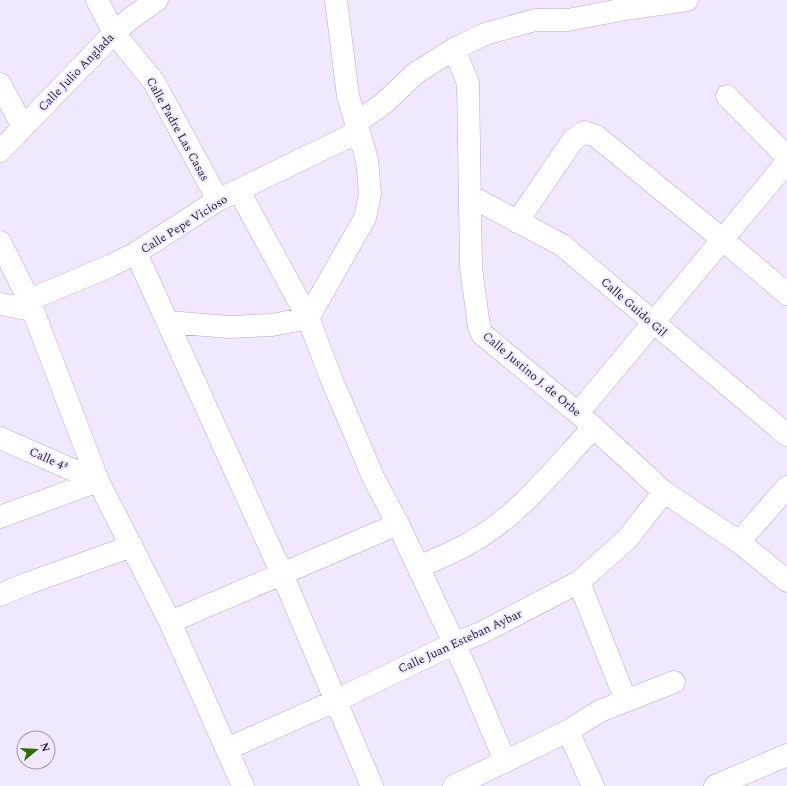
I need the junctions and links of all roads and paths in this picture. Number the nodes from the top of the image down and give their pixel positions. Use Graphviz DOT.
graph roads {
  1 [pos="96,0"];
  2 [pos="157,0"];
  3 [pos="336,0"];
  4 [pos="687,0"];
  5 [pos="114,33"];
  6 [pos="454,49"];
  7 [pos="0,84"];
  8 [pos="727,96"];
  9 [pos="23,127"];
  10 [pos="357,128"];
  11 [pos="0,151"];
  12 [pos="787,157"];
  13 [pos="787,162"];
  14 [pos="239,191"];
  15 [pos="470,196"];
  16 [pos="218,200"];
  17 [pos="517,222"];
  18 [pos="722,239"];
  19 [pos="0,242"];
  20 [pos="136,253"];
  21 [pos="787,294"];
  22 [pos="0,304"];
  23 [pos="30,305"];
  24 [pos="308,318"];
  25 [pos="168,322"];
  26 [pos="652,322"];
  27 [pos="578,413"];
  28 [pos="594,427"];
  29 [pos="787,436"];
  30 [pos="0,438"];
  31 [pos="98,481"];
  32 [pos="787,487"];
  33 [pos="664,492"];
  34 [pos="0,517"];
  35 [pos="398,524"];
  36 [pos="739,542"];
  37 [pos="132,546"];
  38 [pos="419,567"];
  39 [pos="282,574"];
  40 [pos="787,581"];
  41 [pos="579,582"];
  42 [pos="0,595"];
  43 [pos="170,622"];
  44 [pos="453,644"];
  45 [pos="674,682"];
  46 [pos="335,701"];
  47 [pos="626,701"];
  48 [pos="568,731"];
  49 [pos="227,749"];
  50 [pos="787,754"];
  51 [pos="505,761"];
  52 [pos="243,786"];
  53 [pos="372,786"];
  54 [pos="454,786"];
  55 [pos="593,786"];
  56 [pos="715,786"];
  1 -- 5 [label="street, Calle Padre Las Casas"];
  2 -- 5 [label="street, Calle Julio Anglada"];
  3 -- 10 [label="street"];
  4 -- 6 [label="street, Calle Pepe Vicioso"];
  5 -- 9 [label="street, Calle Julio Anglada"];
  5 -- 16 [label="street, Calle Padre Las Casas"];
  6 -- 10 [label="street, Calle Pepe Vicioso"];
  6 -- 15 [label="street, Calle Justino J. de Orbe"];
  7 -- 9 [label="street"];
  8 -- 12 [label="street"];
  9 -- 11 [label="street, Calle Julio Anglada"];
  10 -- 14 [label="street, Calle Pepe Vicioso"];
  10 -- 24 [label="street"];
  13 -- 18 [label="street"];
  14 -- 16 [label="street, Calle Pepe Vicioso"];
  14 -- 24 [label="street"];
  15 -- 17 [label="street, Calle Guido Gil"];
  15 -- 27 [label="street, Calle Justino J. de Orbe"];
  16 -- 20 [label="street, Calle Pepe Vicioso"];
  17 -- 18 [label="street"];
  17 -- 26 [label="street, Calle Guido Gil"];
  18 -- 21 [label="street"];
  18 -- 26 [label="street"];
  19 -- 23 [label="street"];
  20 -- 23 [label="street, Calle Pepe Vicioso"];
  20 -- 25 [label="street"];
  22 -- 23 [label="street"];
  23 -- 31 [label="street"];
  24 -- 25 [label="street"];
  24 -- 35 [label="street"];
  25 -- 39 [label="street"];
  26 -- 27 [label="street"];
  26 -- 29 [label="street, Calle Guido Gil"];
  27 -- 28 [label="street, Calle Justino J. de Orbe"];
  28 -- 33 [label="street, Calle Justino J. de Orbe"];
  28 -- 38 [label="street"];
  30 -- 31 [label="street, Calle 4ª"];
  31 -- 34 [label="street"];
  31 -- 37 [label="street"];
  32 -- 36 [label="street"];
  33 -- 36 [label="street, Calle Justino J. de Orbe"];
  33 -- 41 [label="street, Calle Juan Esteban Aybar"];
  35 -- 38 [label="street"];
  35 -- 39 [label="street"];
  36 -- 40 [label="street, Calle Justino J. de Orbe"];
  37 -- 42 [label="street"];
  37 -- 43 [label="street"];
  38 -- 44 [label="street"];
  39 -- 43 [label="street"];
  39 -- 46 [label="street"];
  41 -- 44 [label="street, Calle Juan Esteban Aybar"];
  41 -- 47 [label="street"];
  43 -- 49 [label="street"];
  44 -- 46 [label="street, Calle Juan Esteban Aybar"];
  44 -- 51 [label="street"];
  45 -- 47 [label="street"];
  46 -- 49 [label="street, Calle Juan Esteban Aybar"];
  46 -- 53 [label="street"];
  47 -- 48 [label="street"];
  48 -- 51 [label="street"];
  48 -- 55 [label="street"];
  49 -- 52 [label="street"];
  50 -- 56 [label="street"];
  51 -- 54 [label="street"];
}
